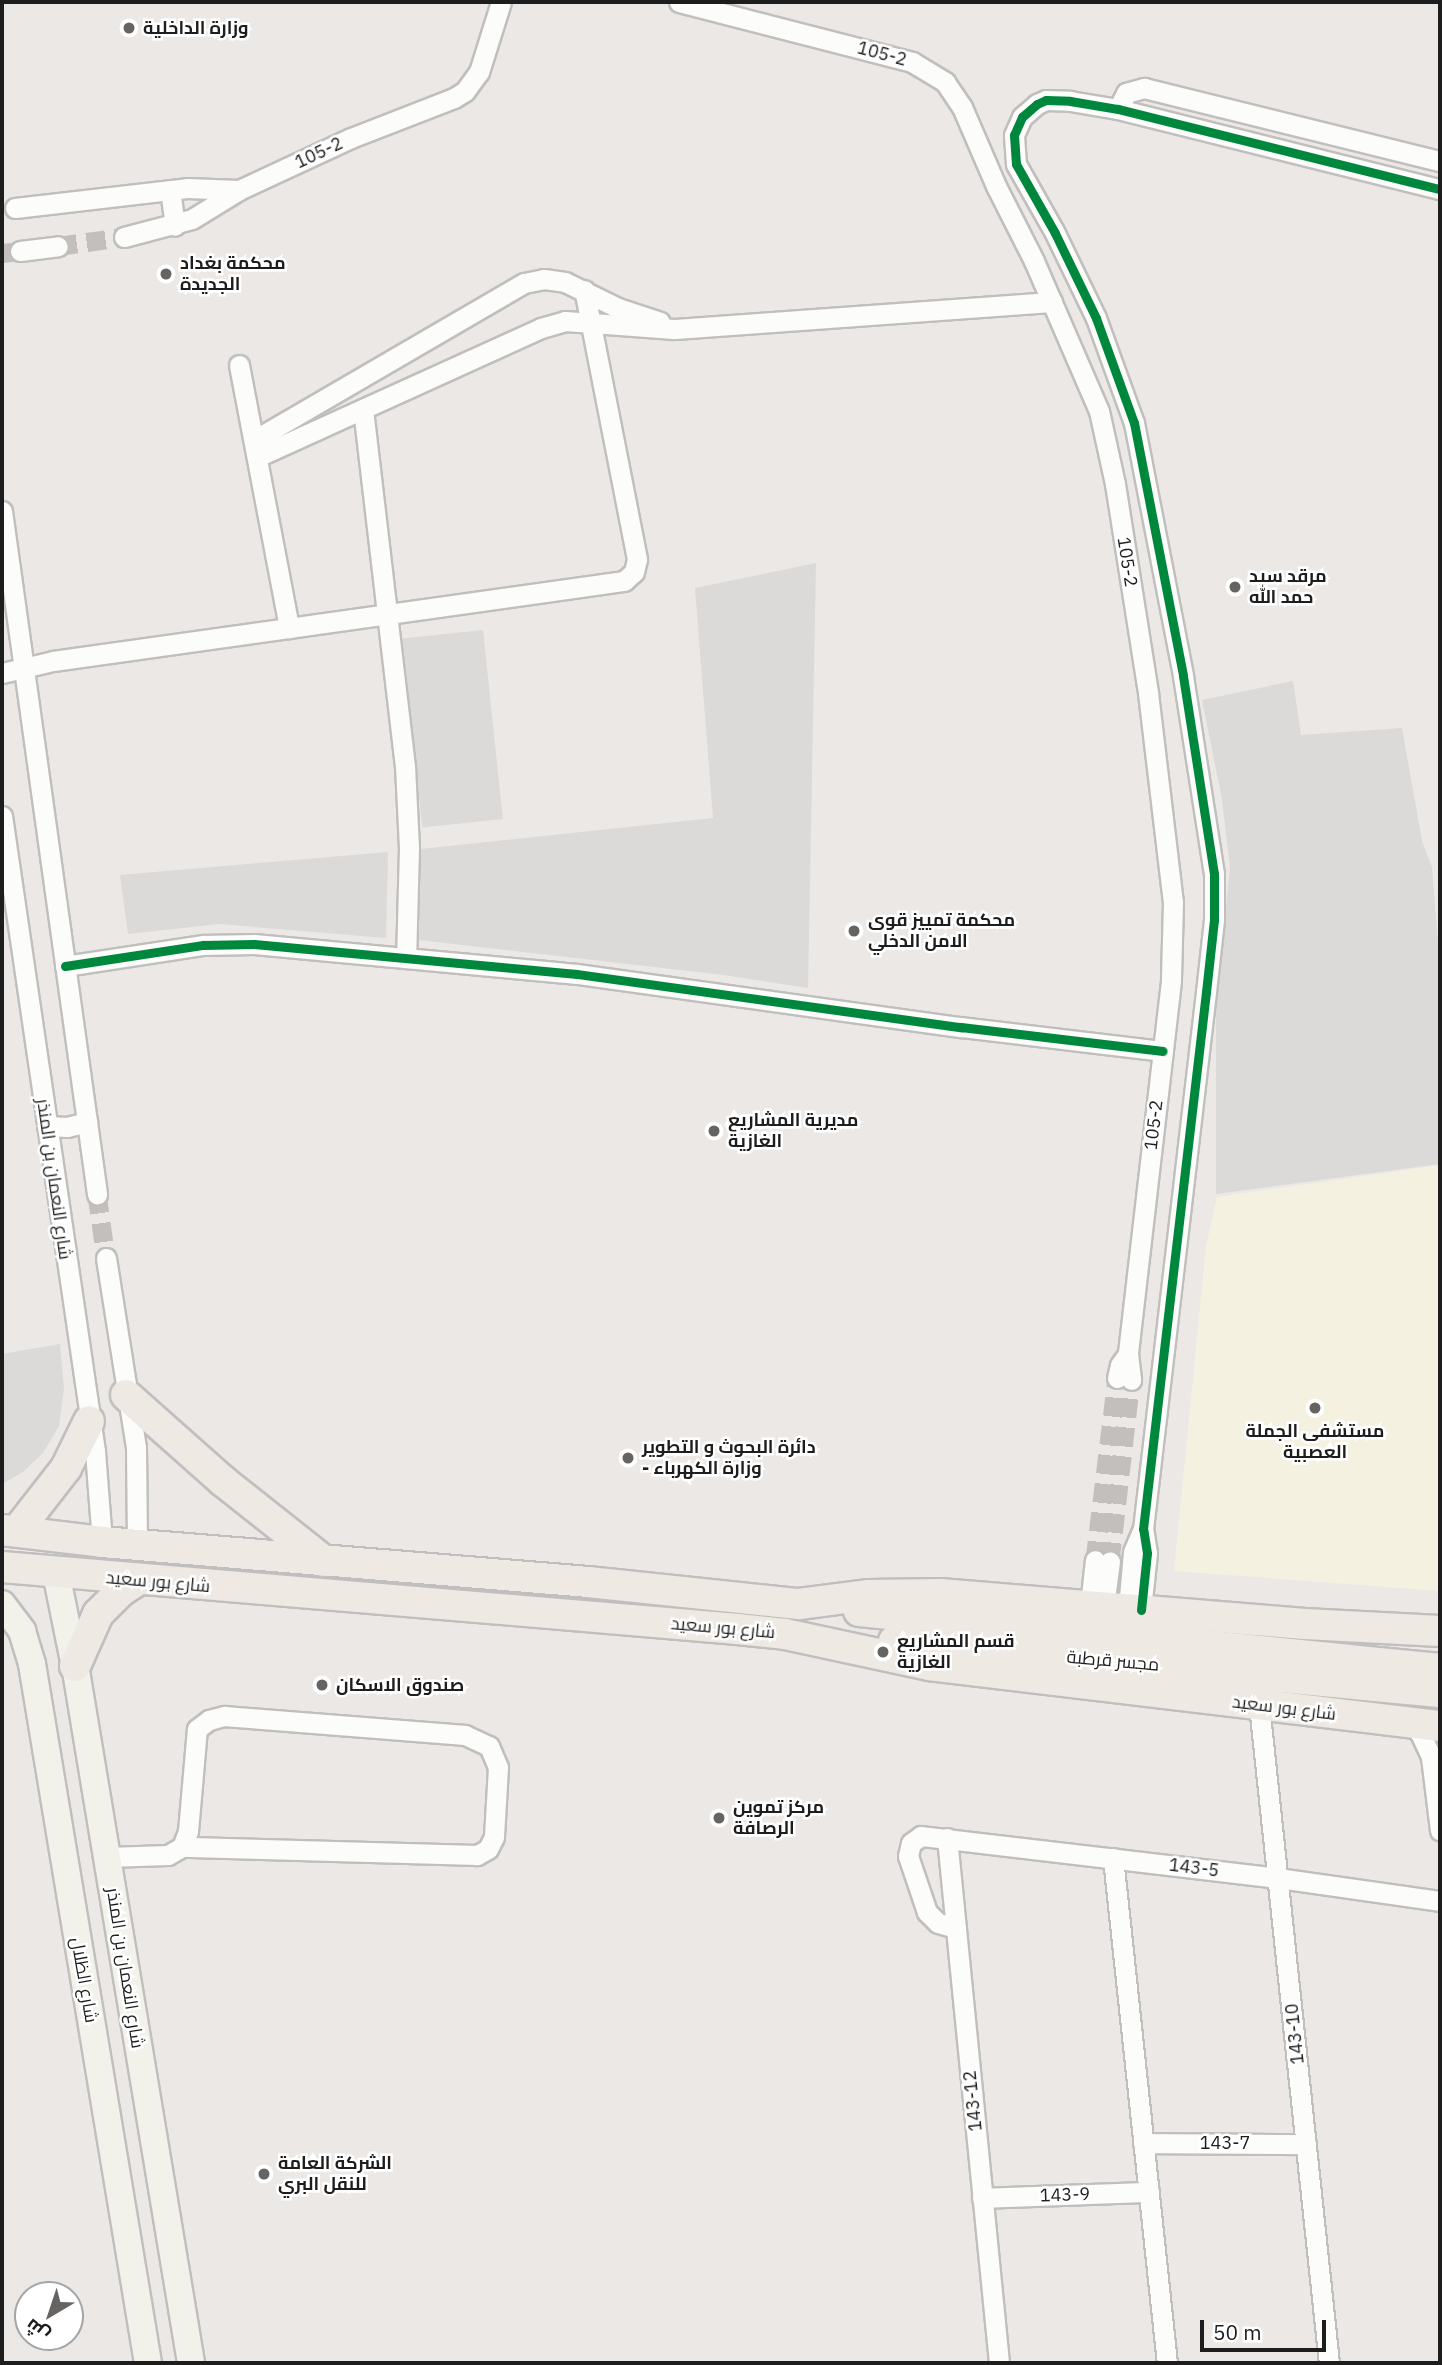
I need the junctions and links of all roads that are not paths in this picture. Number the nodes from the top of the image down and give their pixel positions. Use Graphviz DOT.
graph roads {
  1 [pos="501,2"];
  2 [pos="679,2"];
  3 [pos="1118,109"];
  4 [pos="1440,161"];
  5 [pos="1440,168"];
  6 [pos="1438,188"];
  7 [pos="170,190"];
  8 [pos="239,190"];
  9 [pos="15,208"];
  10 [pos="175,226"];
  11 [pos="124,237"];
  12 [pos="58,246"];
  13 [pos="8,252"];
  14 [pos="584,290"];
  15 [pos="1052,302"];
  16 [pos="590,320"];
  17 [pos="691,328"];
  18 [pos="239,365"];
  19 [pos="363,409"];
  20 [pos="257,448"];
  21 [pos="2,511"];
  22 [pos="387,614"];
  23 [pos="289,628"];
  24 [pos="23,669"];
  25 [pos="2,673"];
  26 [pos="2,816"];
  27 [pos="406,958"];
  28 [pos="65,966"];
  29 [pos="1163,1051"];
  30 [pos="87,1122"];
  31 [pos="47,1126"];
  32 [pos="97,1194"];
  33 [pos="106,1258"];
  34 [pos="1124,1379"];
  35 [pos="126,1395"];
  36 [pos="89,1421"];
  37 [pos="9,1531"];
  38 [pos="102,1542"];
  39 [pos="137,1544"];
  40 [pos="325,1561"];
  41 [pos="1102,1561"];
  42 [pos="2,1567"];
  43 [pos="56,1573"];
  44 [pos="138,1580"];
  45 [pos="2,1604"];
  46 [pos="799,1604"];
  47 [pos="1116,1608"];
  48 [pos="1440,1631"];
  49 [pos="785,1634"];
  50 [pos="75,1666"];
  51 [pos="1440,1669"];
  52 [pos="1440,1692"];
  53 [pos="1259,1705"];
  54 [pos="1411,1723"];
  55 [pos="1440,1726"];
  56 [pos="1436,1749"];
  57 [pos="1440,1830"];
  58 [pos="947,1838"];
  59 [pos="182,1847"];
  60 [pos="1113,1858"];
  61 [pos="109,1868"];
  62 [pos="1278,1878"];
  63 [pos="68,1887"];
  64 [pos="1440,1901"];
  65 [pos="956,1928"];
  66 [pos="1143,2143"];
  67 [pos="1306,2144"];
  68 [pos="1149,2192"];
  69 [pos="982,2197"];
  70 [pos="179,2297"];
  71 [pos="139,2304"];
  72 [pos="148,2363"];
  73 [pos="191,2363"];
  74 [pos="999,2363"];
  75 [pos="1167,2363"];
  76 [pos="1329,2363"];
  1 -- 8 [label="street, 105-2"];
  2 -- 15 [label="street, 105-2"];
  3 -- 4 [label="street"];
  3 -- 6 [label="street"];
  3 -- 47 [label="street"];
  5 -- 6 [label="street"];
  7 -- 8 [label="street, 105-2"];
  7 -- 9 [label="street, 105-2"];
  7 -- 10 [label="street"];
  8 -- 10 [label="street, 105-2"];
  10 -- 11 [label="street, 105-2"];
  12 -- 13 [label="street"];
  14 -- 16 [label="street"];
  14 -- 17 [label="street"];
  14 -- 20 [label="street"];
  15 -- 17 [label="street"];
  15 -- 29 [label="street, 105-2"];
  16 -- 17 [label="street"];
  16 -- 19 [label="street"];
  16 -- 22 [label="street"];
  18 -- 20 [label="street"];
  19 -- 20 [label="street"];
  19 -- 22 [label="street"];
  20 -- 23 [label="street"];
  21 -- 24 [label="street"];
  22 -- 23 [label="street"];
  22 -- 27 [label="street"];
  23 -- 24 [label="street"];
  24 -- 25 [label="street"];
  24 -- 28 [label="street"];
  26 -- 31 [label="street, شارع النعمان بن المنذر"];
  27 -- 28 [label="street"];
  27 -- 29 [label="street"];
  28 -- 30 [label="street"];
  29 -- 34 [label="street, 105-2"];
  30 -- 31 [label="street"];
  30 -- 32 [label="street"];
  31 -- 36 [label="street, شارع النعمان بن المنذر"];
  33 -- 35 [label="street"];
  35 -- 39 [label="street"];
  35 -- 40 [label="main road"];
  36 -- 37 [label="main road"];
  36 -- 38 [label="street, شارع النعمان بن المنذر"];
  37 -- 38 [label="main road, شارع بور سعيد"];
  38 -- 39 [label="main road, شارع بور سعيد"];
  39 -- 40 [label="main road, شارع بور سعيد"];
  40 -- 46 [label="main road, شارع بور سعيد"];
  41 -- 47 [label="street"];
  42 -- 43 [label="main road, شارع بور سعيد"];
  43 -- 44 [label="main road, شارع بور سعيد"];
  43 -- 50 [label="street, شارع النعمان بن المنذر"];
  44 -- 49 [label="main road, شارع بور سعيد"];
  44 -- 50 [label="main road"];
  45 -- 63 [label="street, شارع الظلال"];
  46 -- 47 [label="main road, شارع بور سعيد"];
  46 -- 51 [label="main road, مجسر قرطبة"];
  47 -- 48 [label="main road, شارع بور سعيد"];
  49 -- 52 [label="main road, مجسر قرطبة"];
  49 -- 53 [label="main road, شارع بور سعيد"];
  50 -- 61 [label="street, شارع النعمان بن المنذر"];
  53 -- 54 [label="main road, شارع بور سعيد"];
  53 -- 62 [label="street, 143-10"];
  54 -- 55 [label="main road, شارع بور سعيد"];
  54 -- 56 [label="street"];
  56 -- 57 [label="street"];
  58 -- 60 [label="street, 143-5"];
  58 -- 65 [label="street, 143-12"];
  58 -- 65 [label="street, 143-5"];
  59 -- 59 [label="street"];
  59 -- 61 [label="street"];
  60 -- 62 [label="street, 143-5"];
  60 -- 66 [label="street"];
  61 -- 63 [label="street"];
  61 -- 70 [label="street, شارع النعمان بن المنذر"];
  62 -- 64 [label="street, 143-5"];
  62 -- 67 [label="street, 143-10"];
  63 -- 71 [label="street, شارع الظلال"];
  65 -- 69 [label="street, 143-12"];
  66 -- 67 [label="street, 143-7"];
  66 -- 68 [label="street"];
  67 -- 76 [label="street, 143-10"];
  68 -- 69 [label="street, 143-9"];
  68 -- 75 [label="street"];
  69 -- 74 [label="street, 143-12"];
  70 -- 71 [label="street"];
  70 -- 73 [label="street, شارع النعمان بن المنذر"];
  71 -- 72 [label="street, شارع الظلال"];
}
